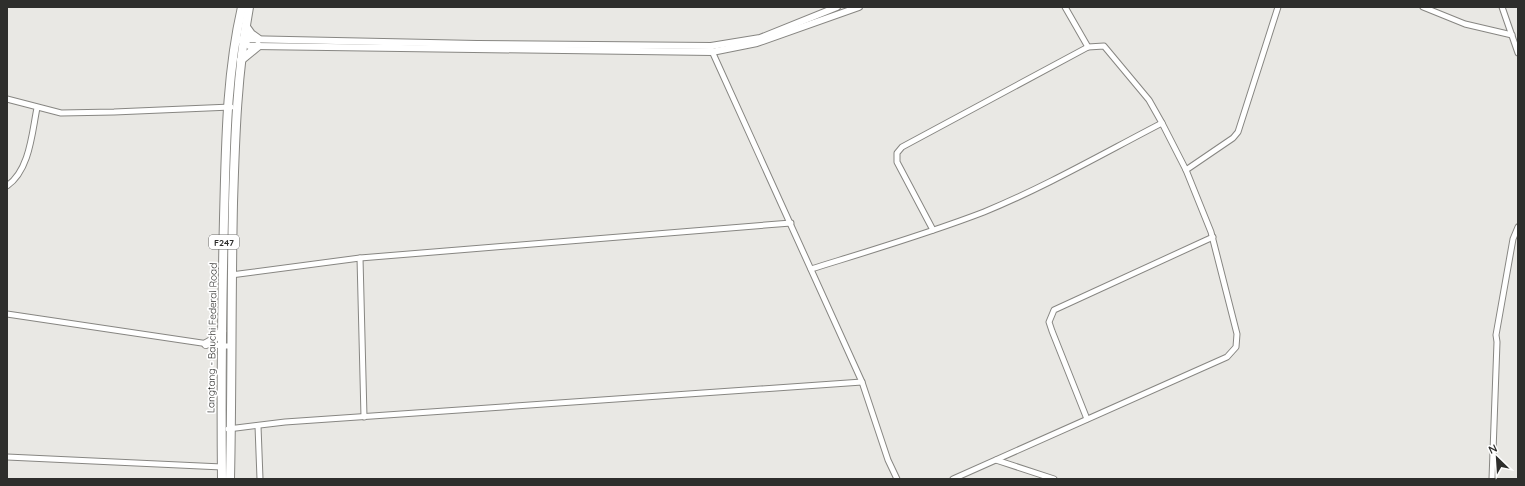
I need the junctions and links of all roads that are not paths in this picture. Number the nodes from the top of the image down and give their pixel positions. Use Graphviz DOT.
graph roads {
  1 [pos="242,7"];
  2 [pos="249,7"];
  3 [pos="837,7"];
  4 [pos="860,7"];
  5 [pos="1065,7"];
  6 [pos="1278,7"];
  7 [pos="1424,7"];
  8 [pos="1502,7"];
  9 [pos="246,27"];
  10 [pos="236,31"];
  11 [pos="1512,35"];
  12 [pos="243,41"];
  13 [pos="258,43"];
  14 [pos="1088,47"];
  15 [pos="711,49"];
  16 [pos="234,50"];
  17 [pos="1518,53"];
  18 [pos="240,60"];
  19 [pos="7,99"];
  20 [pos="236,107"];
  21 [pos="37,108"];
  22 [pos="227,108"];
  23 [pos="1162,123"];
  24 [pos="1186,170"];
  25 [pos="7,186"];
  26 [pos="791,224"];
  27 [pos="1518,227"];
  28 [pos="933,230"];
  29 [pos="1213,237"];
  30 [pos="360,258"];
  31 [pos="811,269"];
  32 [pos="231,274"];
  33 [pos="7,314"];
  34 [pos="222,331"];
  35 [pos="206,344"];
  36 [pos="222,346"];
  37 [pos="231,346"];
  38 [pos="862,382"];
  39 [pos="364,417"];
  40 [pos="1087,419"];
  41 [pos="258,426"];
  42 [pos="221,429"];
  43 [pos="232,429"];
  44 [pos="7,457"];
  45 [pos="996,460"];
  46 [pos="222,467"];
  47 [pos="222,479"];
  48 [pos="230,479"];
  49 [pos="260,479"];
  50 [pos="897,479"];
  51 [pos="953,479"];
  52 [pos="1054,479"];
  53 [pos="1492,479"];
  1 -- 10 [label="main road, Langtang - Bauchi Federal Road / F247"];
  2 -- 9 [label="main road, Langtang - Bauchi Federal Road / F247"];
  3 -- 15 [label="street"];
  4 -- 15 [label="street"];
  5 -- 14 [label="street"];
  6 -- 24 [label="street"];
  7 -- 11 [label="street"];
  8 -- 11 [label="street"];
  9 -- 12 [label="main road, Langtang - Bauchi Federal Road / F247"];
  9 -- 13 [label="main road"];
  10 -- 12 [label="street"];
  10 -- 16 [label="main road, Langtang - Bauchi Federal Road / F247"];
  11 -- 17 [label="street"];
  12 -- 13 [label="street"];
  12 -- 16 [label="street"];
  12 -- 18 [label="main road, Langtang - Bauchi Federal Road / F247"];
  13 -- 15 [label="street"];
  13 -- 18 [label="main road"];
  14 -- 23 [label="street"];
  14 -- 28 [label="street"];
  15 -- 26 [label="street"];
  16 -- 22 [label="main road, Langtang - Bauchi Federal Road / F247"];
  18 -- 20 [label="main road, Langtang - Bauchi Federal Road / F247"];
  19 -- 21 [label="street"];
  20 -- 22 [label="street"];
  20 -- 32 [label="main road, Langtang - Bauchi Federal Road / F247"];
  21 -- 22 [label="street"];
  21 -- 25 [label="street"];
  22 -- 34 [label="main road, Langtang - Bauchi Federal Road / F247"];
  23 -- 24 [label="street"];
  23 -- 28 [label="street"];
  24 -- 29 [label="street"];
  26 -- 30 [label="street"];
  26 -- 31 [label="street"];
  27 -- 53 [label="street"];
  28 -- 31 [label="street"];
  29 -- 40 [label="street"];
  29 -- 40 [label="street"];
  30 -- 32 [label="street"];
  30 -- 39 [label="street"];
  31 -- 38 [label="street"];
  32 -- 37 [label="main road, Langtang - Bauchi Federal Road / F247"];
  33 -- 35 [label="street"];
  34 -- 35 [label="main road"];
  34 -- 36 [label="main road, Langtang - Bauchi Federal Road / F247"];
  35 -- 36 [label="street"];
  36 -- 37 [label="street"];
  36 -- 42 [label="main road, Langtang - Bauchi Federal Road / F247"];
  37 -- 43 [label="main road, Langtang - Bauchi Federal Road / F247"];
  38 -- 39 [label="street"];
  38 -- 50 [label="street"];
  39 -- 41 [label="street"];
  40 -- 45 [label="street"];
  41 -- 43 [label="street"];
  41 -- 49 [label="street"];
  42 -- 43 [label="street"];
  42 -- 46 [label="main road, Langtang - Bauchi Federal Road / F247"];
  43 -- 48 [label="main road, Langtang - Bauchi Federal Road / F247"];
  44 -- 46 [label="street"];
  45 -- 51 [label="street"];
  45 -- 52 [label="street"];
  46 -- 47 [label="main road, Langtang - Bauchi Federal Road / F247"];
}
